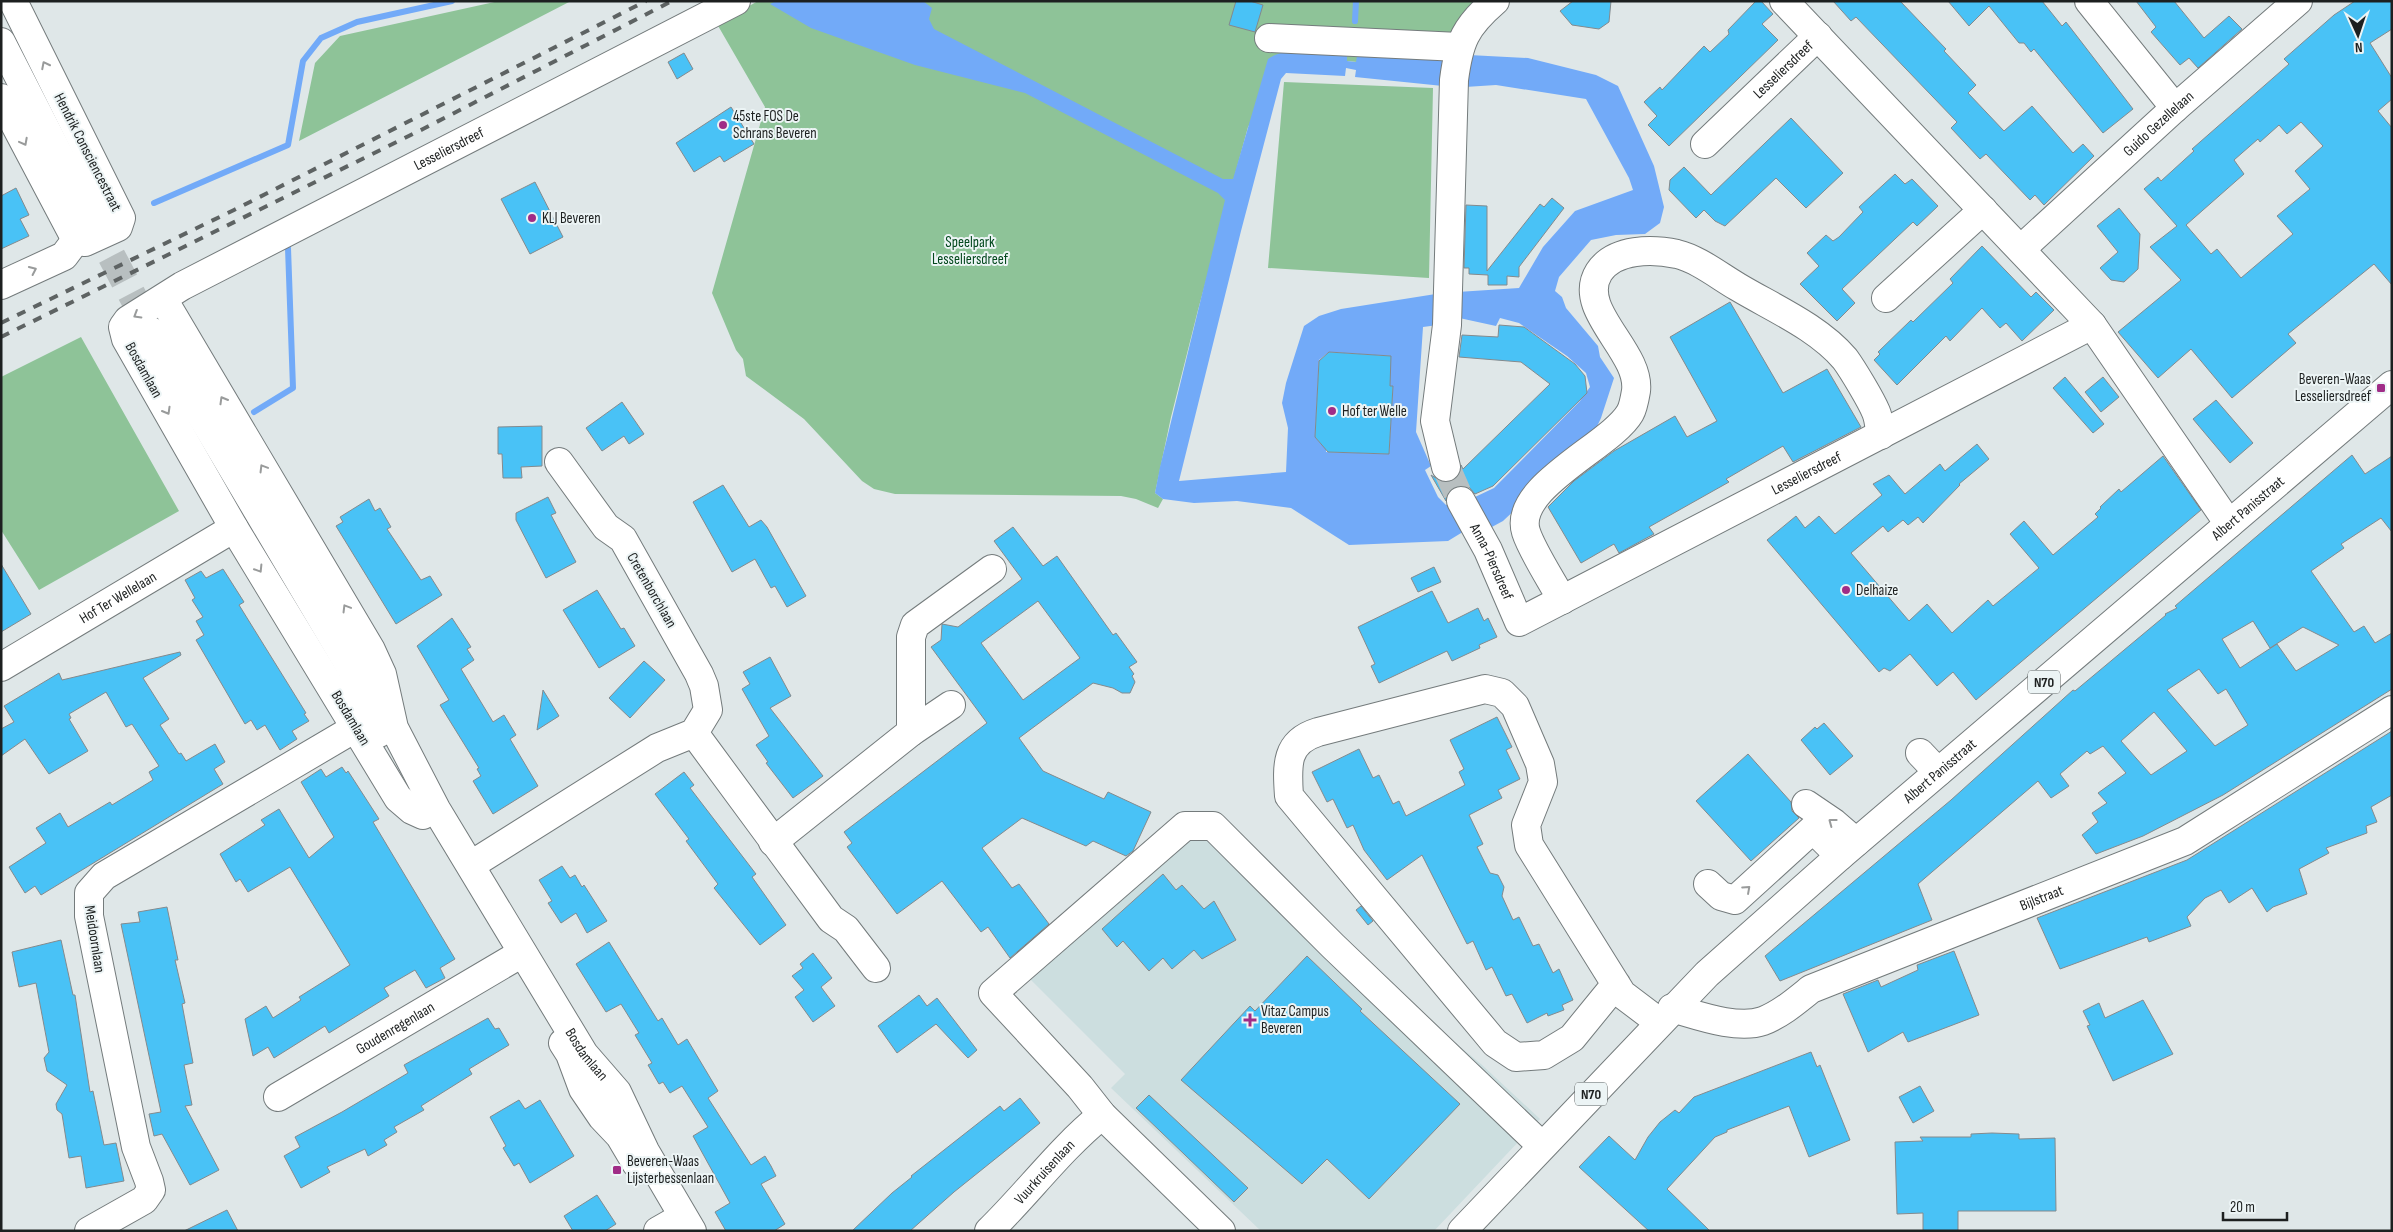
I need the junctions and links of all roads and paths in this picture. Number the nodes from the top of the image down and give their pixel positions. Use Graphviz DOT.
graph roads {
  1 [pos="13,1"];
  2 [pos="736,1"];
  3 [pos="1495,1"];
  4 [pos="1784,1"];
  5 [pos="2089,1"];
  6 [pos="2298,1"];
  7 [pos="1818,36"];
  8 [pos="1269,38"];
  9 [pos="1,42"];
  10 [pos="1459,47"];
  11 [pos="1,98"];
  12 [pos="2175,108"];
  13 [pos="1705,144"];
  14 [pos="1983,210"];
  15 [pos="92,219"];
  16 [pos="76,240"];
  17 [pos="2021,249"];
  18 [pos="1,285"];
  19 [pos="163,298"];
  20 [pos="1886,298"];
  21 [pos="2092,325"];
  22 [pos="151,331"];
  23 [pos="2392,385"];
  24 [pos="1881,435"];
  25 [pos="559,462"];
  26 [pos="1446,467"];
  27 [pos="1461,502"];
  28 [pos="2229,524"];
  29 [pos="234,528"];
  30 [pos="992,569"];
  31 [pos="1562,600"];
  32 [pos="1519,622"];
  33 [pos="2,665"];
  34 [pos="364,690"];
  35 [pos="952,705"];
  36 [pos="2392,710"];
  37 [pos="357,727"];
  38 [pos="394,728"];
  39 [pos="911,732"];
  40 [pos="694,733"];
  41 [pos="1806,804"];
  42 [pos="423,815"];
  43 [pos="773,842"];
  44 [pos="1848,849"];
  45 [pos="471,865"];
  46 [pos="1708,884"];
  47 [pos="512,959"];
  48 [pos="876,968"];
  49 [pos="1616,984"];
  50 [pos="1666,1015"];
  51 [pos="278,1097"];
  52 [pos="606,1100"];
  53 [pos="1102,1115"];
  54 [pos="1542,1146"];
  55 [pos="675,1229"];
  56 [pos="89,1231"];
  57 [pos="989,1231"];
  58 [pos="1221,1231"];
  59 [pos="1462,1231"];
  16 -- 1 [label="street, Hendrik Consciencestraat, one-way"];
  2 -- 19 [label="street, Lesseliersdreef"];
  3 -- 10 [label="street"];
  4 -- 7 [label="street, Lesseliersdreef"];
  5 -- 12 [label="street"];
  6 -- 12 [label="street, Guido Gezellelaan"];
  7 -- 13 [label="street, Lesseliersdreef"];
  7 -- 14 [label="street, Lesseliersdreef"];
  8 -- 10 [label="street"];
  9 -- 15 [label="street, Hendrik Consciencestraat"];
  10 -- 26 [label="street"];
  11 -- 16 [label="street, one-way"];
  12 -- 17 [label="street, Guido Gezellelaan"];
  14 -- 17 [label="street, Lesseliersdreef"];
  14 -- 20 [label="street"];
  18 -- 16 [label="street, one-way"];
  17 -- 21 [label="street, Lesseliersdreef"];
  19 -- 29 [label="street, Bosdamlaan, one-way"];
  38 -- 19 [label="street, Bosdamlaan, one-way"];
  21 -- 24 [label="street, Lesseliersdreef"];
  21 -- 28 [label="street, Lesseliersdreef"];
  22 -- 34 [label="street, Bosdamlaan"];
  23 -- 28 [label="street, Albert Panisstraat / N70"];
  24 -- 31 [label="street, Lesseliersdreef"];
  24 -- 31 [label="street"];
  25 -- 40 [label="street, Cretenborchlaan"];
  27 -- 32 [label="street, Anna-Piersdreef"];
  28 -- 44 [label="street, Albert Panisstraat / N70"];
  29 -- 33 [label="street, Hof Ter Wellelaan"];
  29 -- 37 [label="street, Bosdamlaan, one-way"];
  30 -- 39 [label="street"];
  31 -- 32 [label="street, Lesseliersdreef"];
  34 -- 38 [label="street, Bosdamlaan"];
  34 -- 42 [label="street, Bosdamlaan"];
  35 -- 39 [label="street"];
  36 -- 50 [label="street, Bijlstraat"];
  37 -- 42 [label="street, Bosdamlaan"];
  37 -- 56 [label="street, Meidoornlaan"];
  38 -- 45 [label="street, Bosdamlaan"];
  39 -- 43 [label="street"];
  40 -- 43 [label="street"];
  40 -- 45 [label="street"];
  44 -- 41 [label="street, one-way"];
  42 -- 47 [label="street, Bosdamlaan"];
  43 -- 48 [label="street"];
  46 -- 44 [label="street, one-way"];
  44 -- 50 [label="street, Albert Panisstraat / N70"];
  45 -- 52 [label="street, Bosdamlaan"];
  47 -- 51 [label="street, Goudenregenlaan"];
  47 -- 52 [label="street, Bosdamlaan"];
  49 -- 49 [label="street"];
  49 -- 50 [label="street"];
  50 -- 54 [label="street, Albert Panisstraat / N70"];
  52 -- 55 [label="street, Bosdamlaan"];
  53 -- 54 [label="street"];
  53 -- 57 [label="street, Vuurkruisenlaan"];
  53 -- 58 [label="street"];
  54 -- 59 [label="street, Albert Panisstraat / N70"];
}
